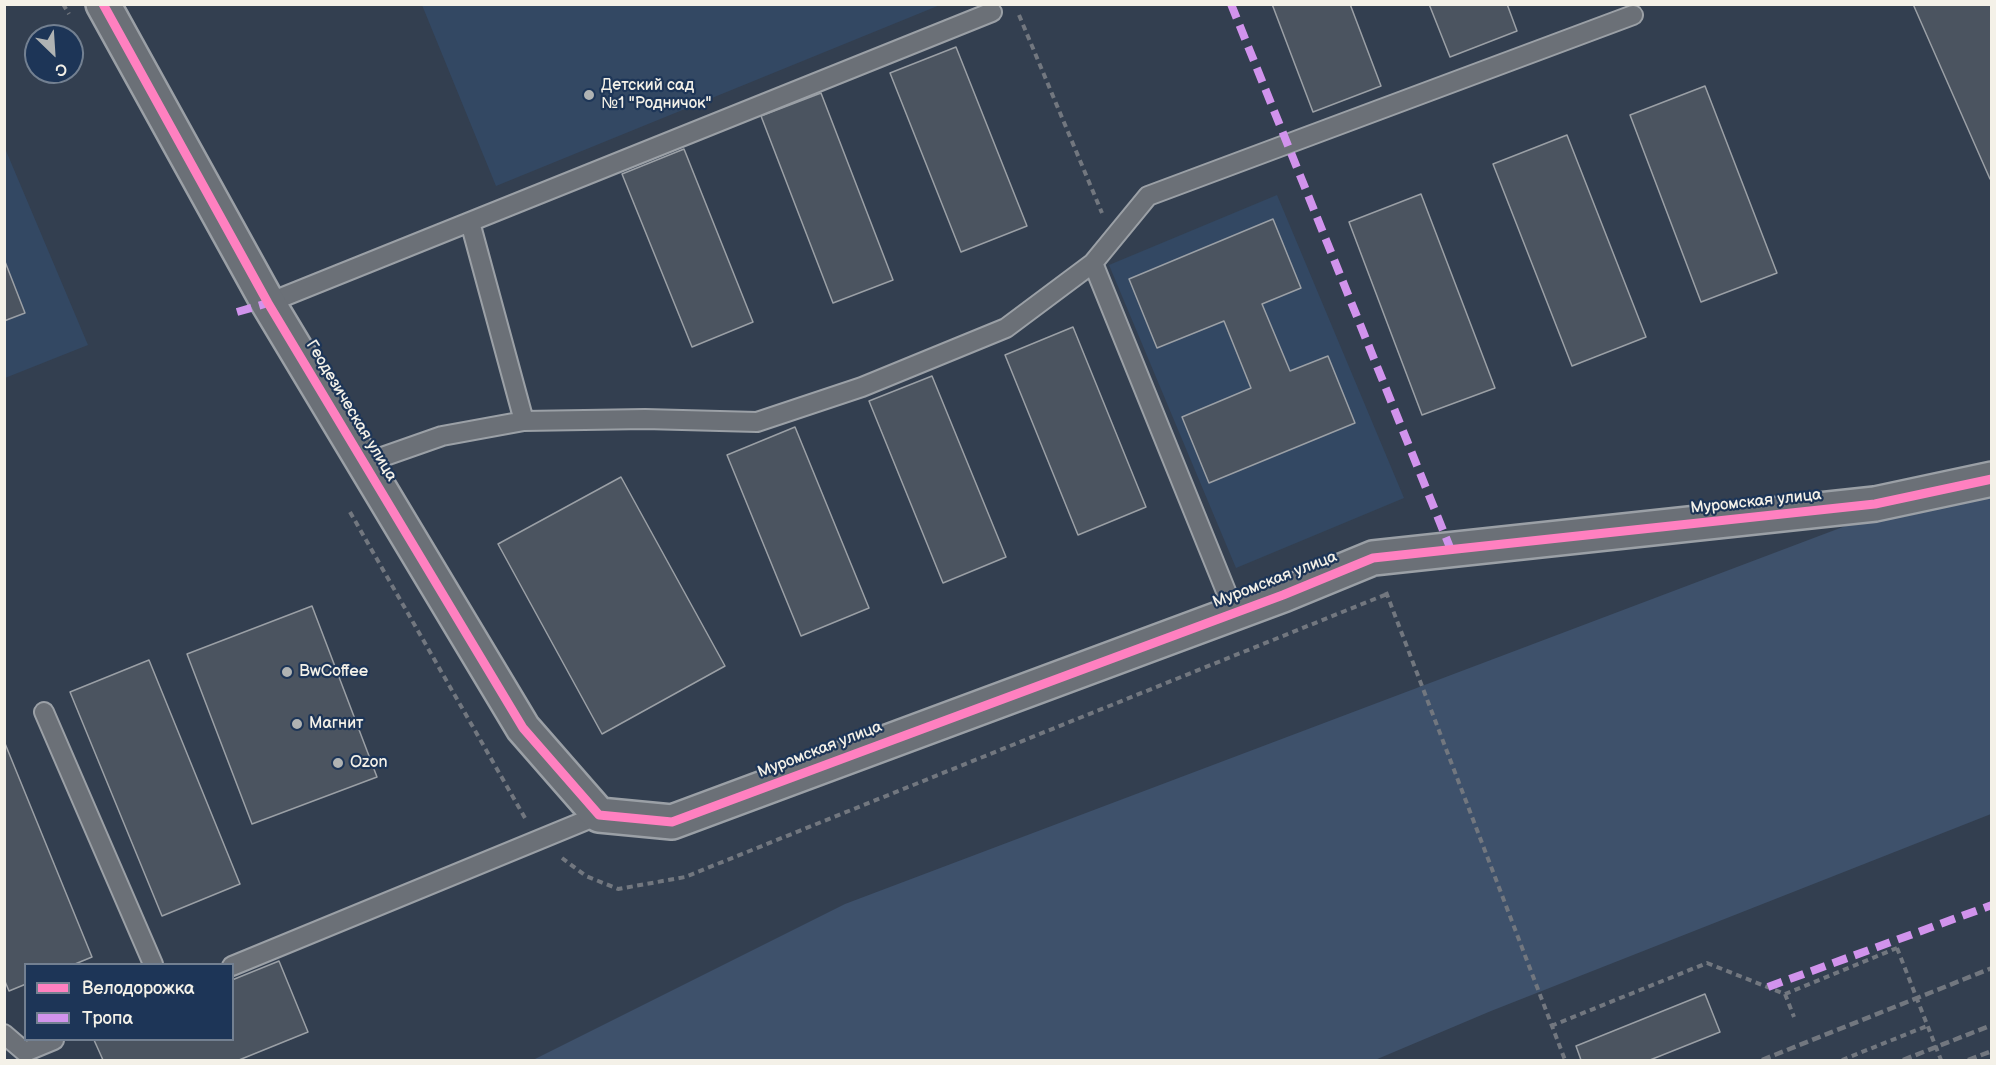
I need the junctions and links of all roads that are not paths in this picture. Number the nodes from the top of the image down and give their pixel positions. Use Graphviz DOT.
graph roads {
  1 [pos="103,4"];
  2 [pos="992,12"];
  3 [pos="1633,15"];
  4 [pos="470,222"];
  5 [pos="1093,263"];
  6 [pos="268,303"];
  7 [pos="524,421"];
  8 [pos="365,464"];
  9 [pos="1992,479"];
  10 [pos="1234,611"];
  11 [pos="44,712"];
  12 [pos="598,815"];
  13 [pos="153,963"];
  14 [pos="234,965"];
  15 [pos="4,1034"];
  16 [pos="52,1041"];
  1 -- 6 [label="street, Геодезическая улица"];
  2 -- 4 [label="lane"];
  3 -- 5 [label="lane"];
  4 -- 6 [label="lane"];
  4 -- 7 [label="lane"];
  5 -- 7 [label="lane"];
  5 -- 10 [label="lane"];
  6 -- 8 [label="street, Геодезическая улица"];
  7 -- 8 [label="lane"];
  8 -- 12 [label="street, Геодезическая улица"];
  9 -- 10 [label="street, Муромская улица"];
  10 -- 12 [label="street, Муромская улица"];
  11 -- 13 [label="lane"];
  12 -- 14 [label="lane"];
  15 -- 16 [label="lane"];
}
